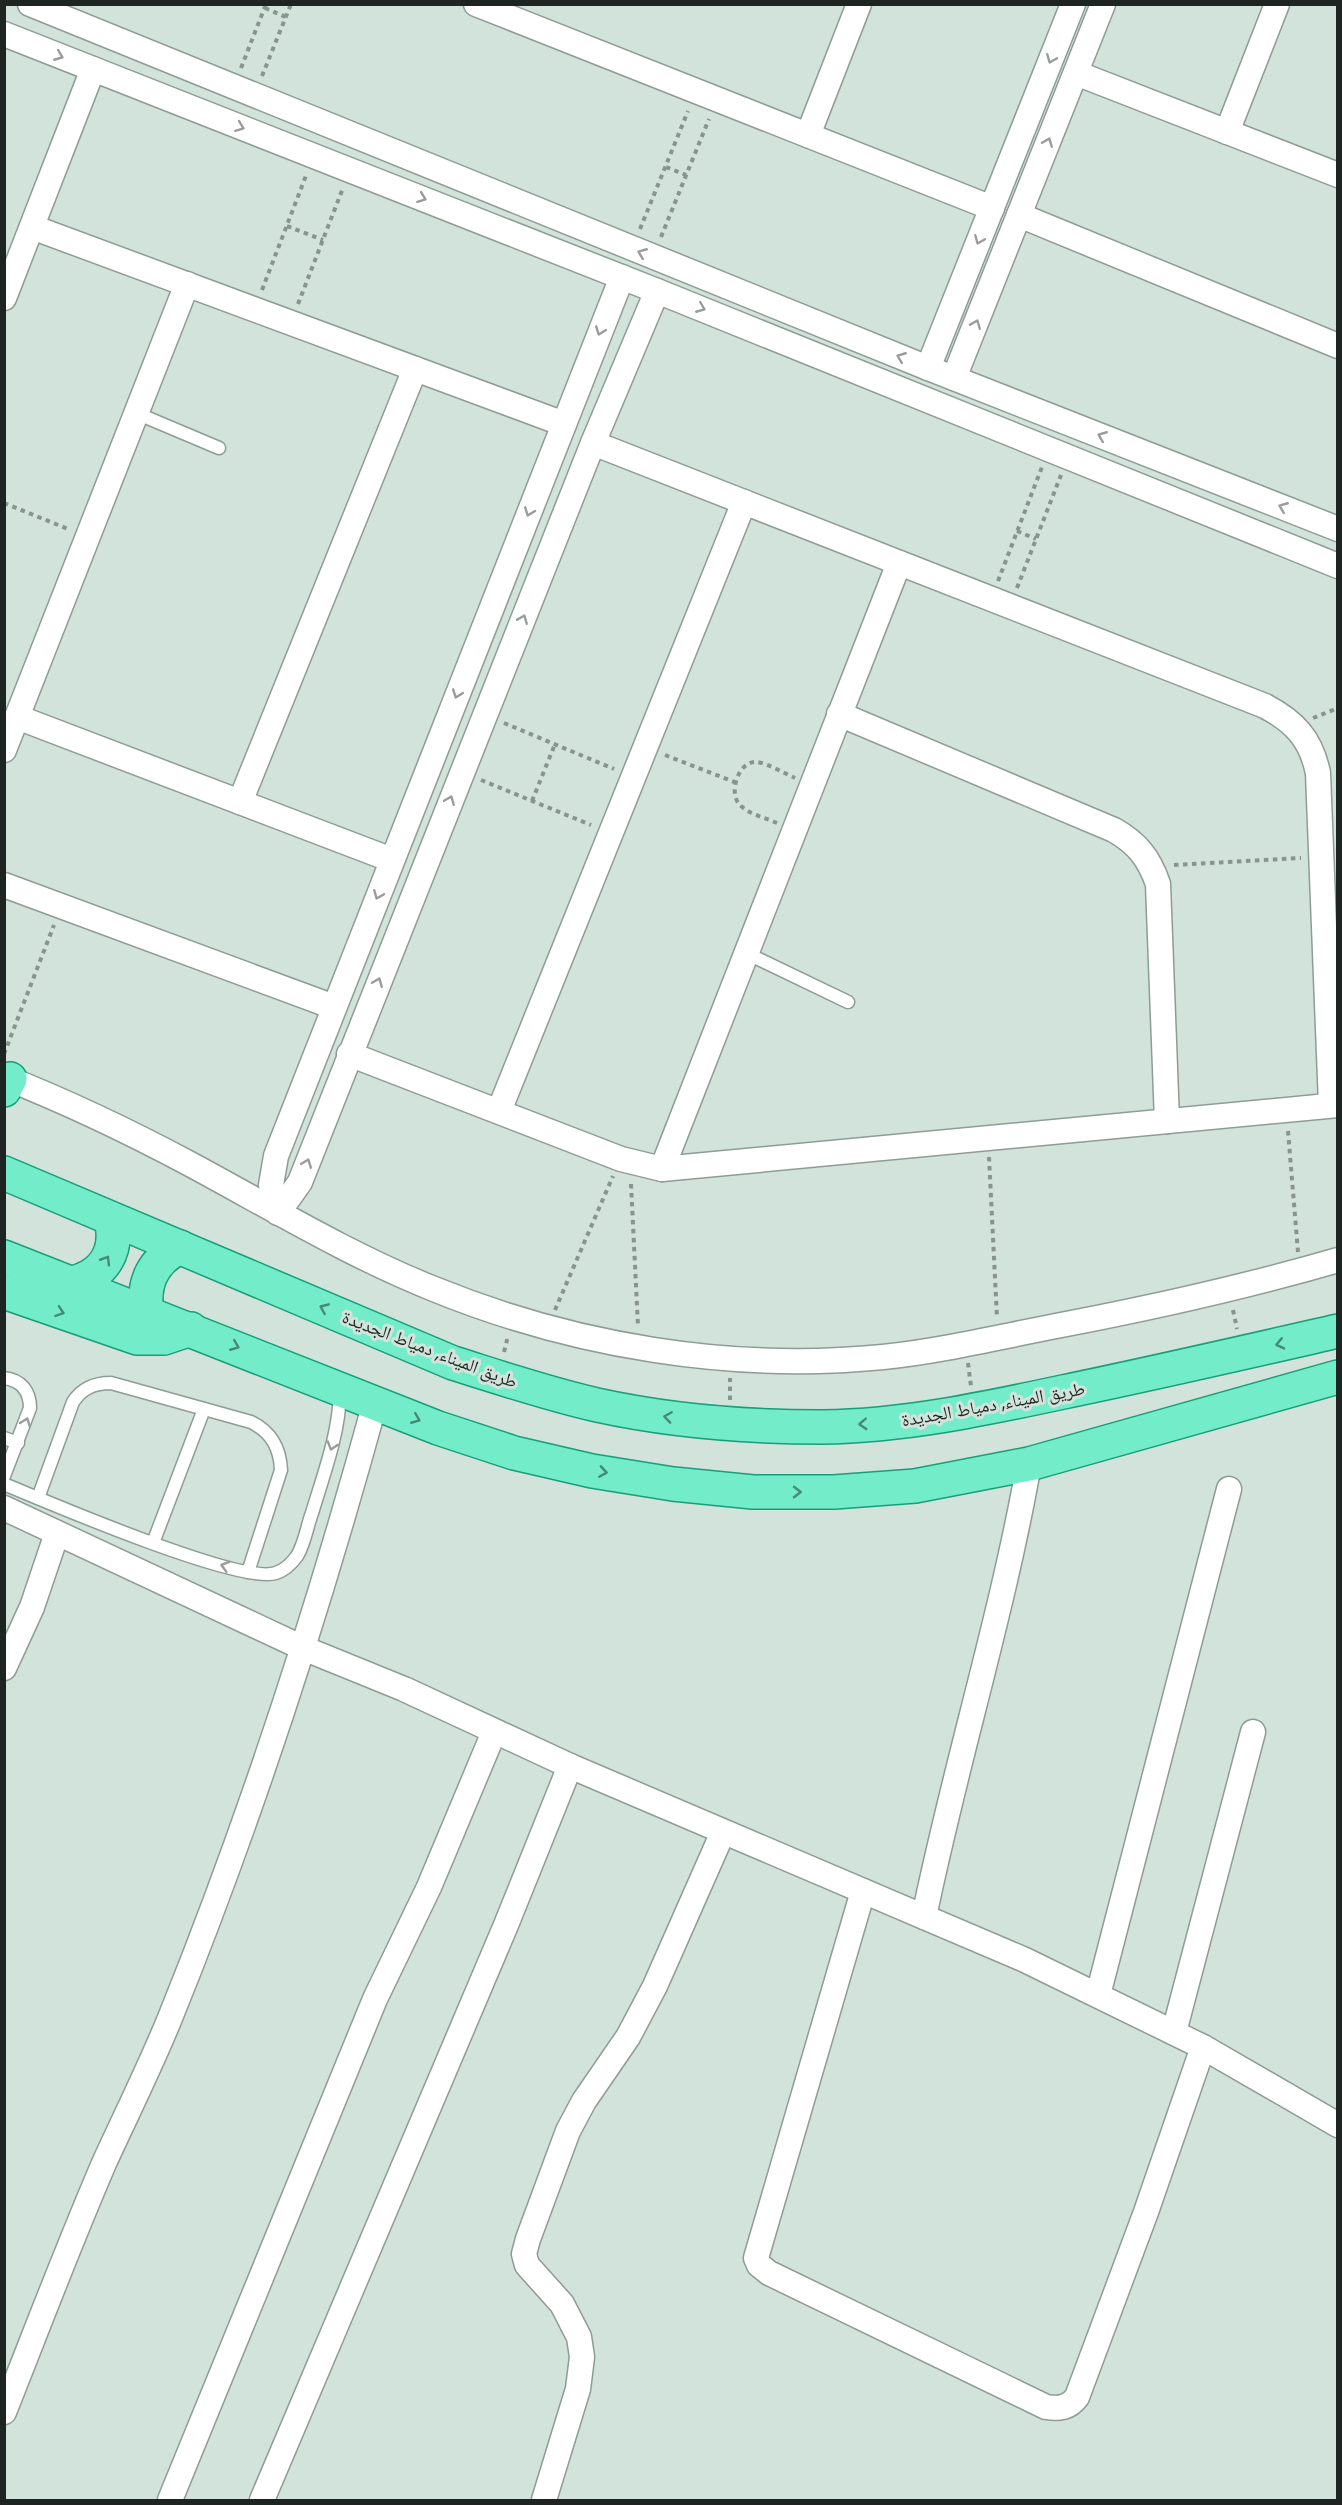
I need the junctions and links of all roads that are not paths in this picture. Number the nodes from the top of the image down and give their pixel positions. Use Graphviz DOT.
graph roads {
  1 [pos="30,4"];
  2 [pos="476,4"];
  3 [pos="859,4"];
  4 [pos="1073,4"];
  5 [pos="1104,4"];
  6 [pos="1277,4"];
  7 [pos="4,34"];
  8 [pos="93,69"];
  9 [pos="1076,72"];
  10 [pos="1227,132"];
  11 [pos="808,135"];
  12 [pos="1338,175"];
  13 [pos="992,208"];
  14 [pos="1019,215"];
  15 [pos="32,227"];
  16 [pos="622,277"];
  17 [pos="187,284"];
  18 [pos="657,291"];
  19 [pos="4,298"];
  20 [pos="1338,346"];
  21 [pos="928,368"];
  22 [pos="416,369"];
  23 [pos="954,378"];
  24 [pos="136,413"];
  25 [pos="564,424"];
  26 [pos="593,443"];
  27 [pos="219,448"];
  28 [pos="744,502"];
  29 [pos="1338,529"];
  30 [pos="898,563"];
  31 [pos="1338,566"];
  32 [pos="839,714"];
  33 [pos="17,717"];
  34 [pos="4,750"];
  35 [pos="240,802"];
  36 [pos="392,860"];
  37 [pos="4,885"];
  38 [pos="746,953"];
  39 [pos="848,1002"];
  40 [pos="334,1007"];
  41 [pos="349,1054"];
  42 [pos="6,1075"];
  43 [pos="1334,1105"];
  44 [pos="499,1111"];
  45 [pos="1167,1121"];
  46 [pos="662,1169"];
  47 [pos="4,1173"];
  48 [pos="278,1213"];
  49 [pos="111,1219"];
  50 [pos="180,1247"];
  51 [pos="4,1257"];
  52 [pos="1338,1260"];
  53 [pos="73,1283"];
  54 [pos="4,1292"];
  55 [pos="147,1312"];
  56 [pos="191,1329"];
  57 [pos="1338,1331"];
  58 [pos="1338,1377"];
  59 [pos="4,1378"];
  60 [pos="340,1389"];
  61 [pos="375,1403"];
  62 [pos="204,1409"];
  63 [pos="4,1438"];
  64 [pos="18,1443"];
  65 [pos="1029,1464"];
  66 [pos="4,1476"];
  67 [pos="4,1484"];
  68 [pos="1229,1489"];
  69 [pos="38,1498"];
  70 [pos="4,1508"];
  71 [pos="57,1533"];
  72 [pos="153,1543"];
  73 [pos="248,1572"];
  74 [pos="303,1648"];
  75 [pos="4,1668"];
  76 [pos="494,1732"];
  77 [pos="1253,1732"];
  78 [pos="570,1766"];
  79 [pos="723,1832"];
  80 [pos="863,1891"];
  81 [pos="924,1917"];
  82 [pos="1098,1995"];
  83 [pos="1174,2032"];
  84 [pos="1203,2047"];
  85 [pos="1338,2125"];
  86 [pos="4,2412"];
  87 [pos="170,2500"];
  88 [pos="262,2500"];
  89 [pos="544,2500"];
  21 -- 1 [label="street, one-way"];
  2 -- 11 [label="street"];
  3 -- 11 [label="street"];
  4 -- 13 [label="street, one-way"];
  5 -- 9 [label="street"];
  6 -- 10 [label="street"];
  7 -- 8 [label="street, one-way"];
  8 -- 15 [label="street"];
  8 -- 16 [label="street, one-way"];
  9 -- 10 [label="street"];
  14 -- 9 [label="street, one-way"];
  10 -- 12 [label="street"];
  11 -- 13 [label="street"];
  13 -- 21 [label="street, one-way"];
  14 -- 20 [label="street"];
  23 -- 14 [label="street, one-way"];
  15 -- 17 [label="street"];
  15 -- 19 [label="street"];
  16 -- 18 [label="street"];
  16 -- 25 [label="street, one-way"];
  17 -- 22 [label="street"];
  17 -- 24 [label="street"];
  18 -- 26 [label="street"];
  18 -- 31 [label="street, one-way"];
  21 -- 23 [label="street"];
  22 -- 25 [label="street"];
  22 -- 35 [label="street"];
  29 -- 23 [label="street, one-way"];
  24 -- 27 [label="lane"];
  24 -- 33 [label="street"];
  25 -- 36 [label="street, one-way"];
  26 -- 28 [label="street"];
  41 -- 26 [label="street, one-way"];
  28 -- 30 [label="street"];
  28 -- 44 [label="street"];
  30 -- 32 [label="street"];
  30 -- 43 [label="street"];
  32 -- 38 [label="street"];
  32 -- 45 [label="street"];
  33 -- 34 [label="street"];
  33 -- 35 [label="street"];
  35 -- 36 [label="street"];
  36 -- 40 [label="street, one-way"];
  37 -- 40 [label="street"];
  38 -- 39 [label="lane"];
  38 -- 46 [label="street"];
  40 -- 48 [label="street"];
  41 -- 44 [label="street"];
  48 -- 41 [label="street, one-way"];
  42 -- 48 [label="street"];
  43 -- 45 [label="street"];
  44 -- 46 [label="street"];
  45 -- 46 [label="street"];
  47 -- 49 [label="main road, طريق الميناء, دمياط الجديدة"];
  48 -- 52 [label="street"];
  49 -- 50 [label="main road, طريق الميناء, دمياط الجديدة"];
  53 -- 49 [label="main road, one-way"];
  50 -- 55 [label="main road"];
  57 -- 50 [label="main road, طريق الميناء, دمياط الجديدة, one-way"];
  51 -- 53 [label="main road"];
  53 -- 55 [label="main road"];
  54 -- 56 [label="main road, one-way"];
  55 -- 56 [label="main road"];
  56 -- 60 [label="main road, one-way"];
  58 -- 65 [label="main road"];
  64 -- 59 [label="lane, one-way"];
  60 -- 61 [label="main road"];
  60 -- 73 [label="lane, one-way"];
  61 -- 65 [label="main road, one-way"];
  61 -- 74 [label="street"];
  62 -- 69 [label="lane"];
  62 -- 72 [label="lane"];
  62 -- 73 [label="lane"];
  63 -- 64 [label="lane"];
  64 -- 66 [label="lane"];
  65 -- 81 [label="street"];
  67 -- 69 [label="lane"];
  68 -- 82 [label="street"];
  69 -- 72 [label="lane"];
  70 -- 71 [label="street"];
  71 -- 74 [label="street"];
  71 -- 75 [label="street"];
  73 -- 72 [label="lane, one-way"];
  74 -- 76 [label="street"];
  74 -- 86 [label="street"];
  76 -- 78 [label="street"];
  76 -- 87 [label="street"];
  77 -- 83 [label="street"];
  78 -- 79 [label="street"];
  78 -- 88 [label="street"];
  79 -- 80 [label="street"];
  79 -- 89 [label="street"];
  80 -- 81 [label="street"];
  80 -- 84 [label="street"];
  81 -- 82 [label="street"];
  82 -- 83 [label="street"];
  83 -- 84 [label="street"];
  84 -- 85 [label="street"];
}
